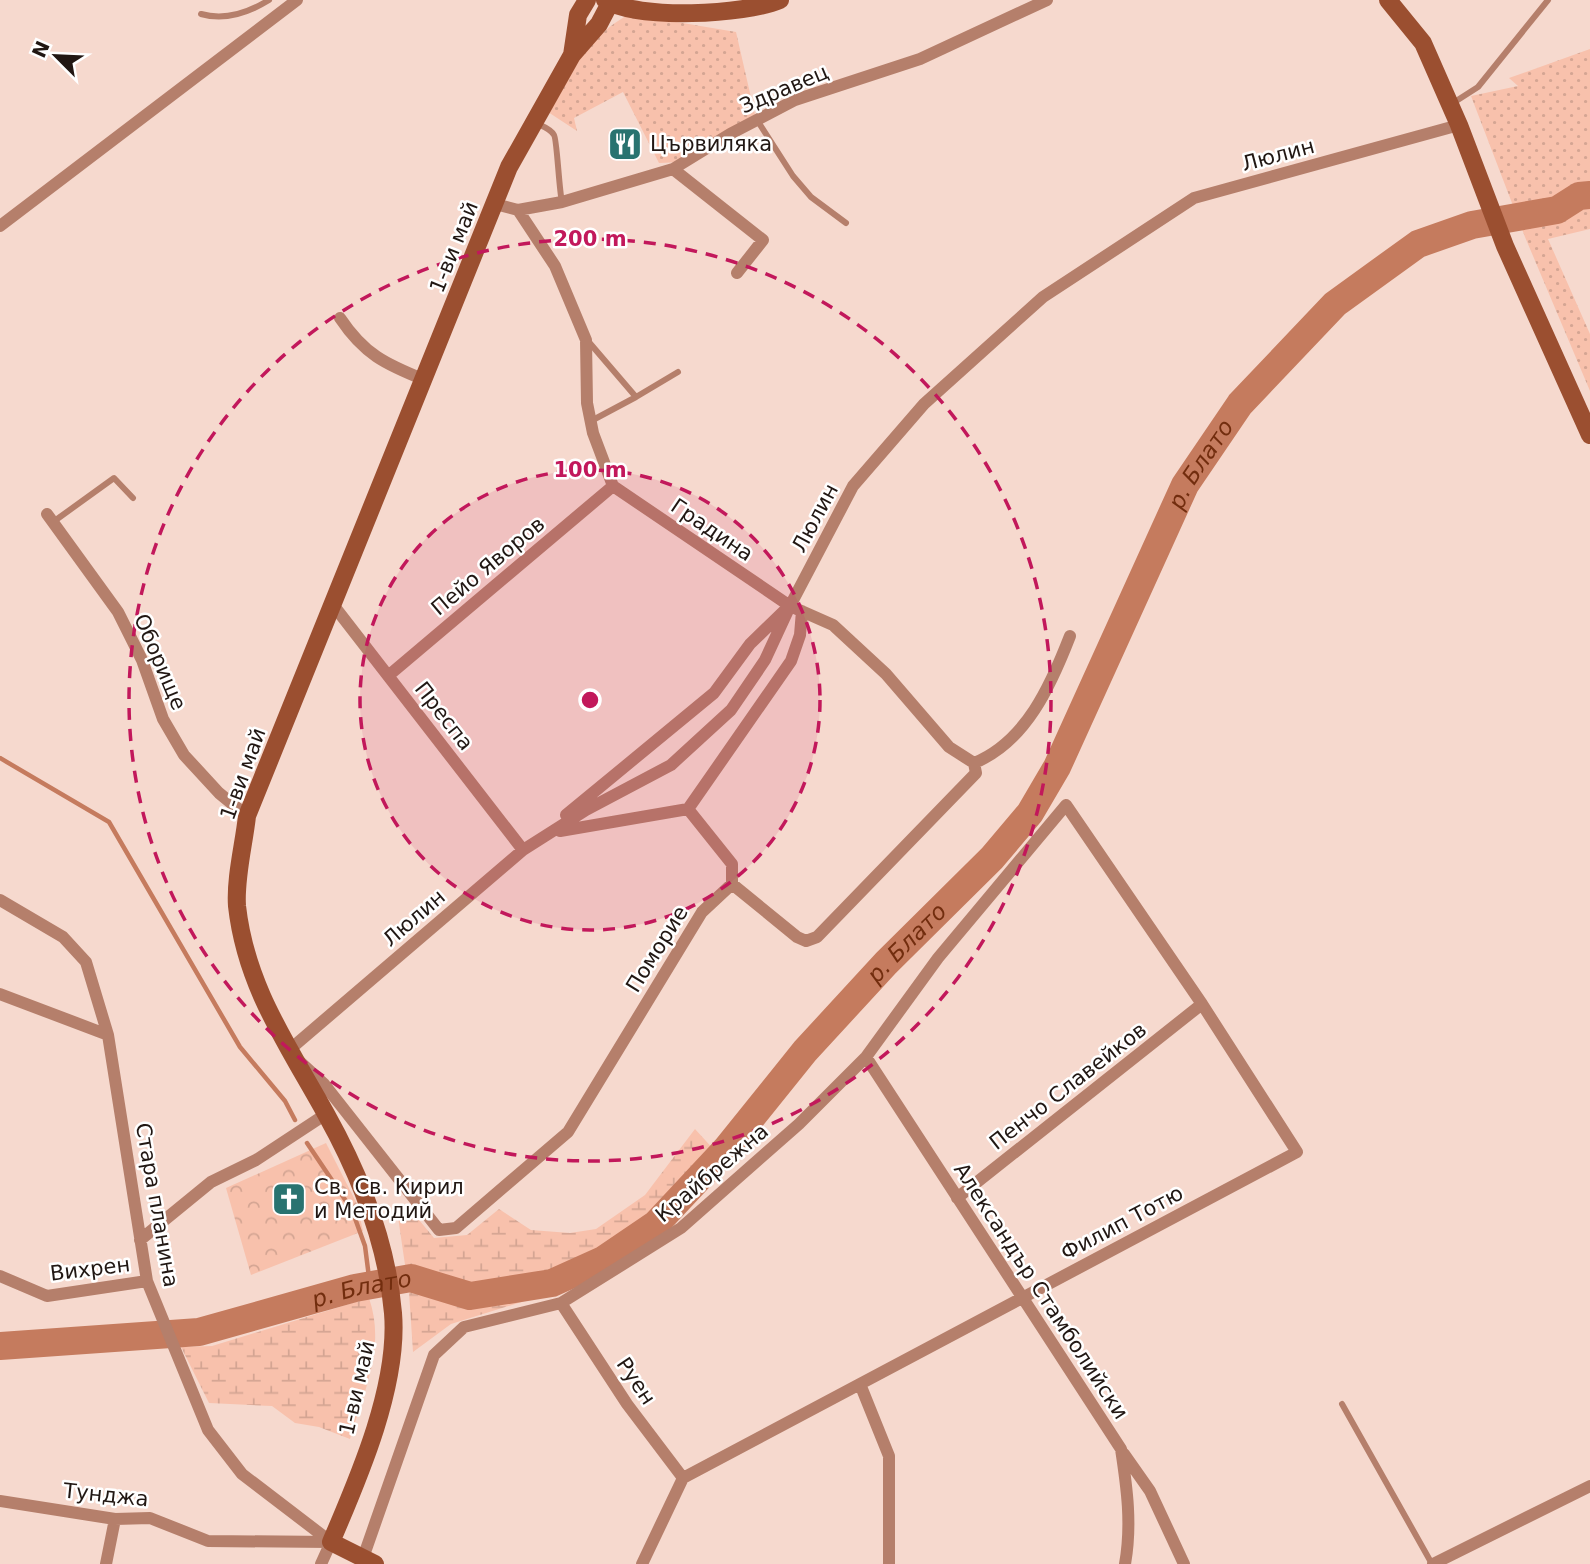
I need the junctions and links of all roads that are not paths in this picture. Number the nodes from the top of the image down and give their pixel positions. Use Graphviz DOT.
graph roads {
  1 [pos="270,0"];
  2 [pos="297,0"];
  3 [pos="587,0"];
  4 [pos="780,0"];
  5 [pos="1047,0"];
  6 [pos="1388,0"];
  7 [pos="1548,0"];
  8 [pos="607,2"];
  9 [pos="201,14"];
  10 [pos="572,55"];
  11 [pos="1450,105"];
  12 [pos="757,120"];
  13 [pos="534,122"];
  14 [pos="1459,125"];
  15 [pos="673,169"];
  16 [pos="562,202"];
  17 [pos="495,204"];
  18 [pos="518,210"];
  19 [pos="846,223"];
  20 [pos="0,226"];
  21 [pos="737,273"];
  22 [pos="340,318"];
  23 [pos="586,340"];
  24 [pos="678,372"];
  25 [pos="425,380"];
  26 [pos="636,397"];
  27 [pos="590,421"];
  28 [pos="1590,435"];
  29 [pos="613,486"];
  30 [pos="133,498"];
  31 [pos="50,518"];
  32 [pos="334,606"];
  33 [pos="796,608"];
  34 [pos="1070,635"];
  35 [pos="388,676"];
  36 [pos="974,764"];
  37 [pos="1066,805"];
  38 [pos="688,809"];
  39 [pos="247,816"];
  40 [pos="556,831"];
  41 [pos="538,842"];
  42 [pos="523,850"];
  43 [pos="732,884"];
  44 [pos="0,900"];
  45 [pos="0,994"];
  46 [pos="1202,1004"];
  47 [pos="108,1035"];
  48 [pos="288,1051"];
  49 [pos="866,1057"];
  50 [pos="326,1114"];
  51 [pos="957,1198"];
  52 [pos="140,1240"];
  53 [pos="0,1276"];
  54 [pos="147,1281"];
  55 [pos="1023,1298"];
  56 [pos="561,1303"];
  57 [pos="860,1384"];
  58 [pos="1342,1404"];
  59 [pos="1121,1449"];
  60 [pos="683,1478"];
  61 [pos="1590,1486"];
  62 [pos="0,1501"];
  63 [pos="116,1518"];
  64 [pos="331,1542"];
  65 [pos="369,1561"];
  66 [pos="106,1564"];
  67 [pos="321,1564"];
  68 [pos="642,1564"];
  69 [pos="889,1564"];
  70 [pos="1125,1564"];
  71 [pos="1184,1564"];
  72 [pos="1433,1564"];
  1 -- 9 [label="lane"];
  2 -- 20 [label="street"];
  3 -- 10 [label="street, 1-ви май"];
  4 -- 8 [label="street"];
  5 -- 12 [label="street, Здравец"];
  6 -- 11 [label="street"];
  7 -- 11 [label="lane"];
  8 -- 10 [label="street, 1-ви май"];
  10 -- 13 [label="street, 1-ви май"];
  11 -- 14 [label="street"];
  12 -- 15 [label="street, Здравец"];
  12 -- 19 [label="lane"];
  13 -- 16 [label="lane"];
  13 -- 17 [label="street, 1-ви май"];
  14 -- 28 [label="street"];
  14 -- 33 [label="street, Люлин"];
  15 -- 16 [label="street, Здравец"];
  15 -- 21 [label="street"];
  16 -- 18 [label="street, Здравец"];
  17 -- 18 [label="street, Здравец"];
  17 -- 25 [label="street, 1-ви май"];
  18 -- 23 [label="street"];
  22 -- 25 [label="street"];
  23 -- 26 [label="lane"];
  23 -- 27 [label="street"];
  24 -- 26 [label="lane"];
  25 -- 32 [label="street, 1-ви май"];
  26 -- 27 [label="lane"];
  27 -- 29 [label="street"];
  29 -- 33 [label="street, Градина"];
  29 -- 35 [label="street, Пейо Яворов"];
  30 -- 31 [label="lane"];
  31 -- 39 [label="street, Оборище"];
  32 -- 35 [label="street, Преспа"];
  32 -- 39 [label="street, 1-ви май"];
  33 -- 36 [label="street"];
  33 -- 38 [label="street"];
  33 -- 40 [label="street, Люлин"];
  33 -- 41 [label="street"];
  34 -- 36 [label="street"];
  35 -- 42 [label="street, Преспа"];
  36 -- 43 [label="street"];
  37 -- 46 [label="street, Филип Тотю"];
  37 -- 49 [label="street, Крайбрежна"];
  38 -- 40 [label="street"];
  38 -- 43 [label="street"];
  39 -- 48 [label="street, 1-ви май"];
  40 -- 41 [label="street, Люлин"];
  41 -- 42 [label="street, Люлин"];
  42 -- 48 [label="street, Люлин"];
  43 -- 48 [label="street, Поморие"];
  44 -- 47 [label="street, Стара планина"];
  45 -- 47 [label="street"];
  46 -- 51 [label="street, Пенчо Славейков"];
  46 -- 55 [label="street, Филип Тотю"];
  47 -- 52 [label="street, Стара планина"];
  48 -- 50 [label="street, 1-ви май"];
  49 -- 51 [label="street, Александър Стамболийски"];
  49 -- 56 [label="street, Крайбрежна"];
  50 -- 52 [label="street"];
  50 -- 64 [label="street, 1-ви май"];
  51 -- 55 [label="street, Александър Стамболийски"];
  52 -- 54 [label="street, Стара планина"];
  53 -- 54 [label="street, Вихрен"];
  54 -- 64 [label="street, Стара планина"];
  55 -- 57 [label="street, Филип Тотю"];
  55 -- 59 [label="street, Александър Стамболийски"];
  56 -- 60 [label="street, Руен"];
  56 -- 65 [label="street, Крайбрежна"];
  57 -- 60 [label="street, Филип Тотю"];
  57 -- 69 [label="street"];
  58 -- 72 [label="lane"];
  59 -- 70 [label="street, Александър Стамболийски"];
  59 -- 71 [label="street"];
  60 -- 68 [label="street"];
  61 -- 72 [label="street"];
  62 -- 63 [label="street, Тунджа"];
  63 -- 64 [label="street, Тунджа"];
  63 -- 66 [label="street"];
  64 -- 65 [label="street"];
  64 -- 67 [label="street, 1-ви май"];
}
